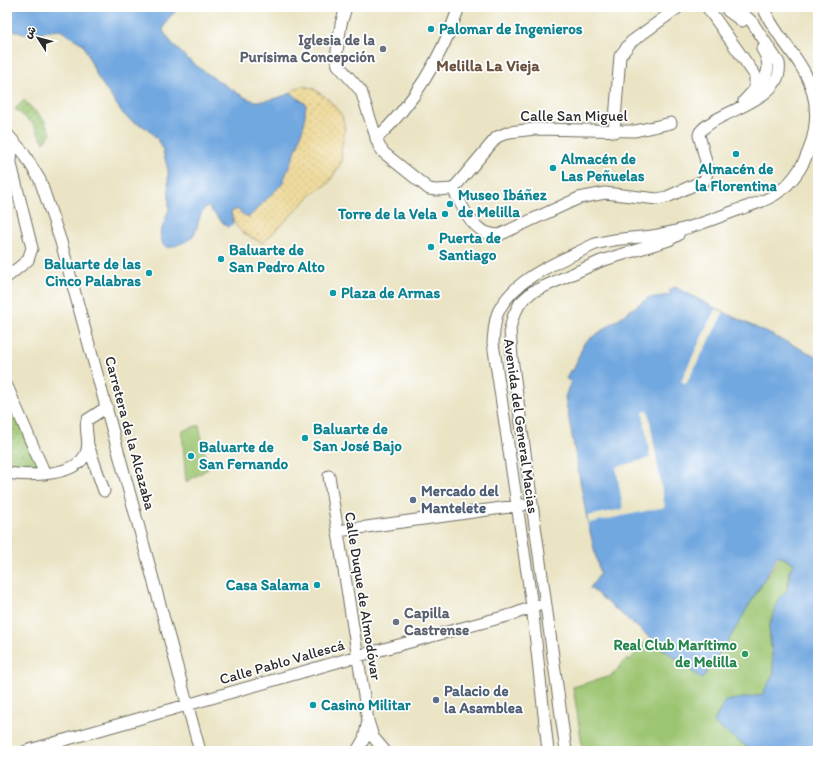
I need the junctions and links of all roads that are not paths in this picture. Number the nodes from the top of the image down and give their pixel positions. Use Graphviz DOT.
graph roads {
  1 [pos="346,7"];
  2 [pos="459,7"];
  3 [pos="679,7"];
  4 [pos="707,7"];
  5 [pos="726,7"];
  6 [pos="736,7"];
  7 [pos="756,7"];
  8 [pos="763,7"];
  9 [pos="768,70"];
  10 [pos="780,71"];
  11 [pos="746,105"];
  12 [pos="671,124"];
  13 [pos="702,129"];
  14 [pos="614,132"];
  15 [pos="10,137"];
  16 [pos="376,138"];
  17 [pos="453,189"];
  18 [pos="759,202"];
  19 [pos="689,228"];
  20 [pos="597,243"];
  21 [pos="603,260"];
  22 [pos="7,277"];
  23 [pos="7,386"];
  24 [pos="107,407"];
  25 [pos="88,445"];
  26 [pos="7,473"];
  27 [pos="45,474"];
  28 [pos="330,476"];
  29 [pos="104,491"];
  30 [pos="533,503"];
  31 [pos="516,506"];
  32 [pos="338,531"];
  33 [pos="545,602"];
  34 [pos="532,606"];
  35 [pos="358,656"];
  36 [pos="188,704"];
  37 [pos="368,720"];
  38 [pos="32,750"];
  39 [pos="200,751"];
  40 [pos="357,751"];
  41 [pos="385,751"];
  42 [pos="548,751"];
  43 [pos="566,751"];
  1 -- 16 [label="street"];
  2 -- 16 [label="street"];
  3 -- 14 [label="street"];
  4 -- 13 [label="street"];
  5 -- 9 [label="street"];
  6 -- 10 [label="street"];
  7 -- 18 [label="street"];
  8 -- 18 [label="street"];
  9 -- 10 [label="street"];
  9 -- 11 [label="street"];
  10 -- 11 [label="street"];
  11 -- 13 [label="street"];
  12 -- 14 [label="street, Calle San Miguel"];
  13 -- 17 [label="street"];
  14 -- 17 [label="street, Calle San Miguel"];
  15 -- 22 [label="street"];
  15 -- 24 [label="street, Carretera de la Alcazaba"];
  16 -- 17 [label="street"];
  18 -- 19 [label="street"];
  19 -- 20 [label="street, Avenida del General Macias"];
  19 -- 21 [label="street, Avenida del General Macias"];
  20 -- 21 [label="street"];
  20 -- 21 [label="street"];
  20 -- 31 [label="street, Avenida del General Macias"];
  21 -- 30 [label="street, Avenida del General Macias"];
  23 -- 27 [label="street"];
  24 -- 25 [label="street"];
  24 -- 36 [label="street, Carretera de la Alcazaba"];
  25 -- 27 [label="street"];
  25 -- 29 [label="street"];
  26 -- 27 [label="street"];
  28 -- 32 [label="street, Calle Duque de Almodóvar"];
  30 -- 31 [label="street"];
  30 -- 33 [label="street, Avenida del General Macias"];
  31 -- 32 [label="street"];
  31 -- 34 [label="street, Avenida del General Macias"];
  32 -- 35 [label="street, Calle Duque de Almodóvar"];
  33 -- 34 [label="street, Calle Pablo Vallescá"];
  33 -- 43 [label="street, Avenida del General Macias"];
  34 -- 35 [label="street, Calle Pablo Vallescá"];
  34 -- 42 [label="street, Avenida del General Macias"];
  35 -- 36 [label="street, Calle Pablo Vallescá"];
  35 -- 37 [label="street, Calle Duque de Almodóvar"];
  36 -- 38 [label="street, Calle Pablo Vallescá"];
  36 -- 39 [label="street, Carretera de la Alcazaba"];
  37 -- 40 [label="street, Calle Duque de Almodóvar"];
  37 -- 41 [label="street, Calle Duque de Almodóvar"];
}
